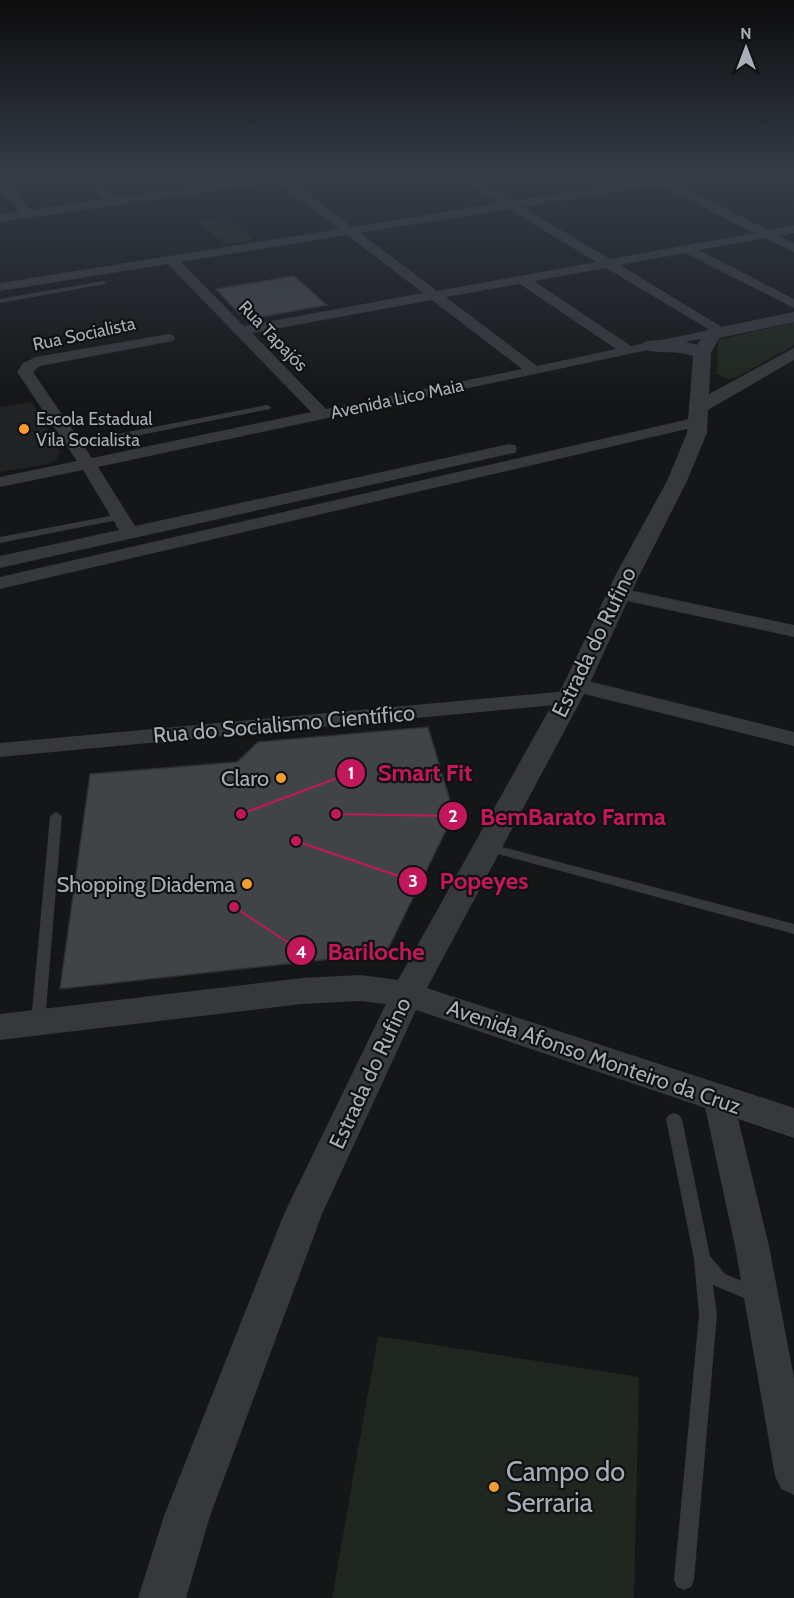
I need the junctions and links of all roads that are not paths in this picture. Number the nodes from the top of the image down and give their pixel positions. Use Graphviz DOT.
graph roads {
  1 [pos="247,248"];
  2 [pos="371,248"];
  3 [pos="582,248"];
  4 [pos="695,248"];
  5 [pos="687,249"];
  6 [pos="171,260"];
  7 [pos="608,263"];
  8 [pos="522,279"];
  9 [pos="103,284"];
  10 [pos="0,287"];
  11 [pos="434,295"];
  12 [pos="0,301"];
  13 [pos="794,304"];
  14 [pos="794,317"];
  15 [pos="240,331"];
  16 [pos="718,333"];
  17 [pos="168,338"];
  18 [pos="650,346"];
  19 [pos="628,351"];
  20 [pos="702,353"];
  21 [pos="794,353"];
  22 [pos="534,371"];
  23 [pos="701,374"];
  24 [pos="740,384"];
  25 [pos="267,407"];
  26 [pos="323,415"];
  27 [pos="698,415"];
  28 [pos="636,420"];
  29 [pos="653,432"];
  30 [pos="76,445"];
  31 [pos="86,464"];
  32 [pos="397,474"];
  33 [pos="0,482"];
  34 [pos="375,487"];
  35 [pos="417,487"];
  36 [pos="120,517"];
  37 [pos="130,533"];
  38 [pos="108,538"];
  39 [pos="0,540"];
  40 [pos="72,546"];
  41 [pos="117,556"];
  42 [pos="0,562"];
  43 [pos="80,564"];
  44 [pos="0,588"];
  45 [pos="620,594"];
  46 [pos="792,626"];
  47 [pos="572,692"];
  48 [pos="794,739"];
  49 [pos="0,750"];
  50 [pos="56,816"];
  51 [pos="487,847"];
  52 [pos="794,929"];
  53 [pos="407,994"];
  54 [pos="38,1022"];
  55 [pos="0,1027"];
  56 [pos="717,1098"];
  57 [pos="674,1119"];
  58 [pos="794,1123"];
  59 [pos="702,1259"];
  60 [pos="762,1298"];
  61 [pos="794,1476"];
  62 [pos="684,1580"];
  63 [pos="162,1598"];
  1 -- 6 [label="street"];
  2 -- 11 [label="street"];
  3 -- 7 [label="street"];
  4 -- 5 [label="street"];
  5 -- 7 [label="street"];
  5 -- 13 [label="street"];
  6 -- 10 [label="street"];
  6 -- 15 [label="street, Rua Tapajós"];
  7 -- 8 [label="street"];
  7 -- 16 [label="street"];
  8 -- 11 [label="street"];
  8 -- 19 [label="street"];
  9 -- 12 [label="lane"];
  11 -- 15 [label="street"];
  11 -- 22 [label="street"];
  14 -- 16 [label="street, Avenida Lico Maia"];
  15 -- 26 [label="street, Rua Tapajós"];
  16 -- 18 [label="street, Avenida Lico Maia"];
  16 -- 20 [label="street, Estrada do Rufino"];
  17 -- 30 [label="street, Rua Socialista"];
  18 -- 19 [label="street, Avenida Lico Maia"];
  18 -- 20 [label="street"];
  19 -- 22 [label="street, Avenida Lico Maia"];
  20 -- 23 [label="street, Estrada do Rufino"];
  21 -- 24 [label="street"];
  22 -- 26 [label="street, Avenida Lico Maia"];
  23 -- 24 [label="street"];
  23 -- 27 [label="street, Estrada do Rufino"];
  24 -- 27 [label="street"];
  25 -- 30 [label="lane"];
  26 -- 31 [label="street, Avenida Lico Maia"];
  27 -- 28 [label="street"];
  27 -- 29 [label="street"];
  27 -- 45 [label="street, Estrada do Rufino"];
  28 -- 29 [label="street"];
  28 -- 32 [label="street"];
  29 -- 35 [label="street"];
  30 -- 31 [label="street, Rua Socialista"];
  31 -- 33 [label="street, Avenida Lico Maia"];
  31 -- 36 [label="street, Rua Socialista"];
  32 -- 34 [label="street"];
  32 -- 35 [label="street"];
  34 -- 35 [label="street"];
  34 -- 37 [label="street"];
  34 -- 41 [label="street"];
  36 -- 37 [label="street, Rua Socialista"];
  36 -- 39 [label="lane"];
  37 -- 38 [label="street"];
  38 -- 40 [label="street"];
  38 -- 41 [label="street"];
  40 -- 42 [label="street"];
  40 -- 43 [label="street"];
  41 -- 43 [label="street"];
  43 -- 44 [label="street"];
  45 -- 46 [label="street"];
  45 -- 47 [label="street, Estrada do Rufino"];
  47 -- 48 [label="street, Rua do Socialismo Científico"];
  47 -- 49 [label="street, Rua do Socialismo Científico"];
  47 -- 51 [label="street, Estrada do Rufino"];
  50 -- 54 [label="lane"];
  51 -- 52 [label="lane"];
  51 -- 53 [label="street, Estrada do Rufino"];
  53 -- 54 [label="street, Avenida Afonso Monteiro da Cruz"];
  53 -- 56 [label="street, Avenida Afonso Monteiro da Cruz"];
  53 -- 63 [label="street, Estrada do Rufino"];
  54 -- 55 [label="street, Avenida Afonso Monteiro da Cruz"];
  56 -- 58 [label="street, Avenida Afonso Monteiro da Cruz"];
  56 -- 60 [label="street"];
  57 -- 59 [label="lane"];
  59 -- 60 [label="lane"];
  59 -- 62 [label="lane"];
  60 -- 61 [label="street"];
}
